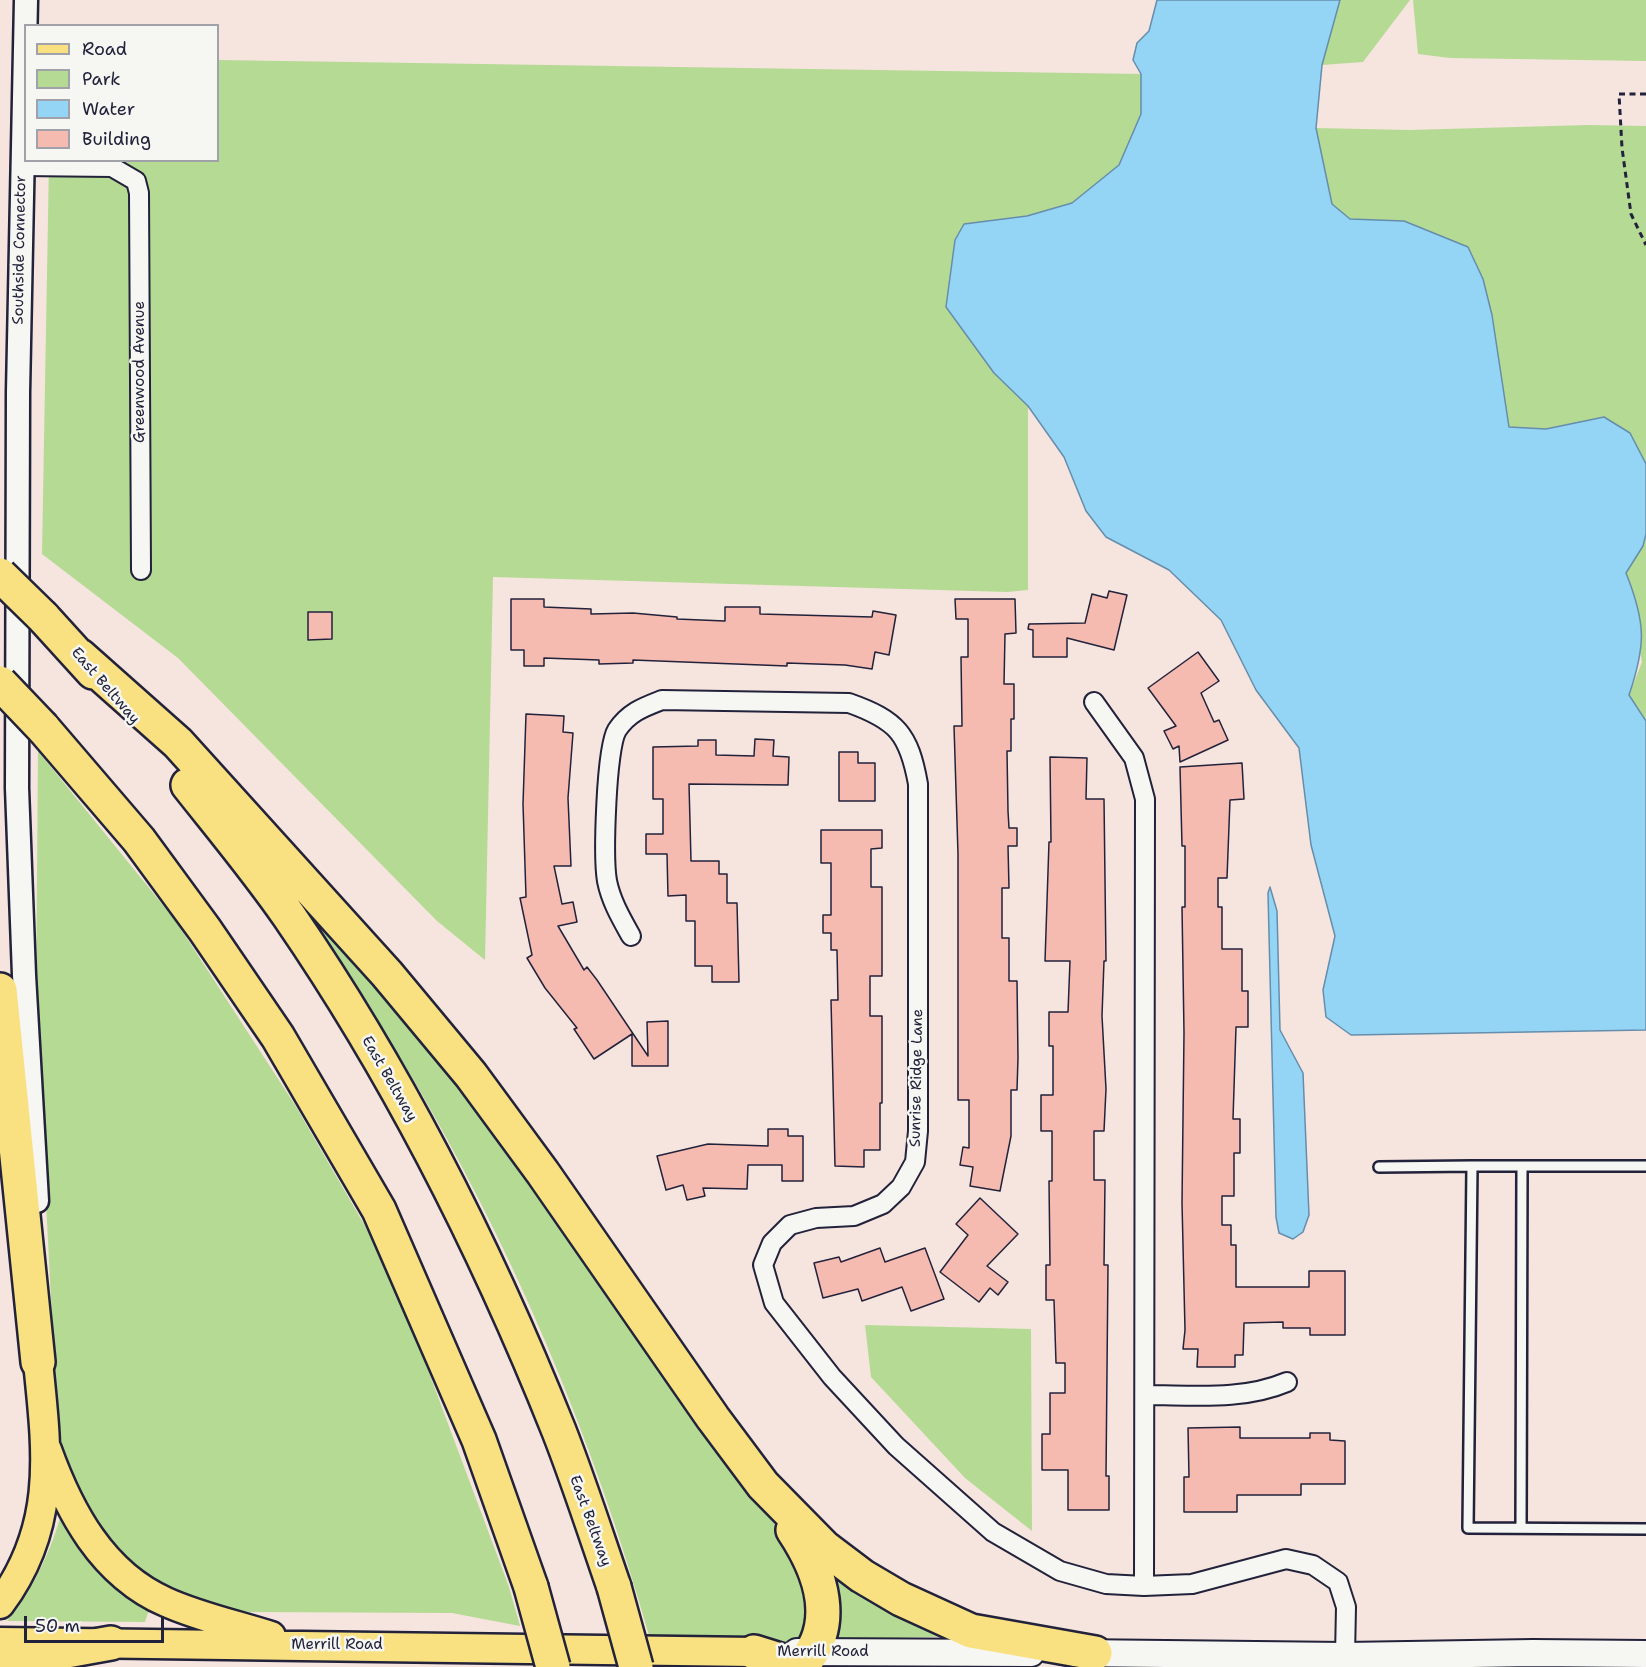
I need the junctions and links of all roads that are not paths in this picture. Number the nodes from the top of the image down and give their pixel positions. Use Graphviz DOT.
graph roads {
  1 [pos="26,0"];
  2 [pos="25,24"];
  3 [pos="24,83"];
  4 [pos="22,166"];
  5 [pos="141,570"];
  6 [pos="0,575"];
  7 [pos="80,656"];
  8 [pos="0,683"];
  9 [pos="1094,702"];
  10 [pos="631,936"];
  11 [pos="0,990"];
  12 [pos="1472,1166"];
  13 [pos="1522,1166"];
  14 [pos="1646,1166"];
  15 [pos="1379,1167"];
  16 [pos="38,1362"];
  17 [pos="1287,1382"];
  18 [pos="1145,1395"];
  19 [pos="47,1450"];
  20 [pos="763,1485"];
  21 [pos="1521,1528"];
  22 [pos="1646,1529"];
  23 [pos="1144,1586"];
  24 [pos="0,1604"];
  25 [pos="0,1642"];
  26 [pos="111,1643"];
  27 [pos="301,1646"];
  28 [pos="754,1652"];
  29 [pos="1095,1653"];
  30 [pos="1533,1653"];
  31 [pos="1646,1654"];
  32 [pos="1339,1662"];
  33 [pos="0,1663"];
  34 [pos="804,1663"];
  35 [pos="553,1667"];
  36 [pos="636,1667"];
  37 [pos="1508,1667"];
  1 -- 2 [label="street, Southside Connector"];
  3 -- 4 [label="street, Southside Connector"];
  4 -- 5 [label="street, Greenwood Avenue"];
  4 -- 16 [label="street, Southside Connector"];
  6 -- 7 [label="highway, East Beltway, bridge"];
  7 -- 20 [label="highway"];
  7 -- 36 [label="highway, East Beltway, bridge"];
  8 -- 35 [label="highway, bridge"];
  9 -- 18 [label="street"];
  10 -- 23 [label="street, Sunrise Ridge Lane"];
  11 -- 16 [label="highway"];
  12 -- 13 [label="lane"];
  12 -- 15 [label="lane"];
  12 -- 21 [label="lane"];
  13 -- 14 [label="lane"];
  13 -- 21 [label="lane"];
  16 -- 19 [label="main road"];
  17 -- 18 [label="street"];
  18 -- 23 [label="street"];
  19 -- 24 [label="main road"];
  19 -- 27 [label="main road"];
  20 -- 29 [label="highway"];
  20 -- 34 [label="highway"];
  21 -- 22 [label="lane"];
  23 -- 32 [label="street, Sunrise Ridge Lane"];
  25 -- 26 [label="main road, Merrill Road"];
  26 -- 27 [label="main road, Merrill Road"];
  26 -- 33 [label="highway"];
  27 -- 28 [label="main road, Merrill Road"];
  28 -- 34 [label="highway"];
  29 -- 32 [label="main road, Merrill Road"];
  29 -- 34 [label="main road, Merrill Road"];
  30 -- 31 [label="main road, Merrill Road"];
  30 -- 32 [label="main road, Merrill Road"];
  30 -- 37 [label="main road"];
}
